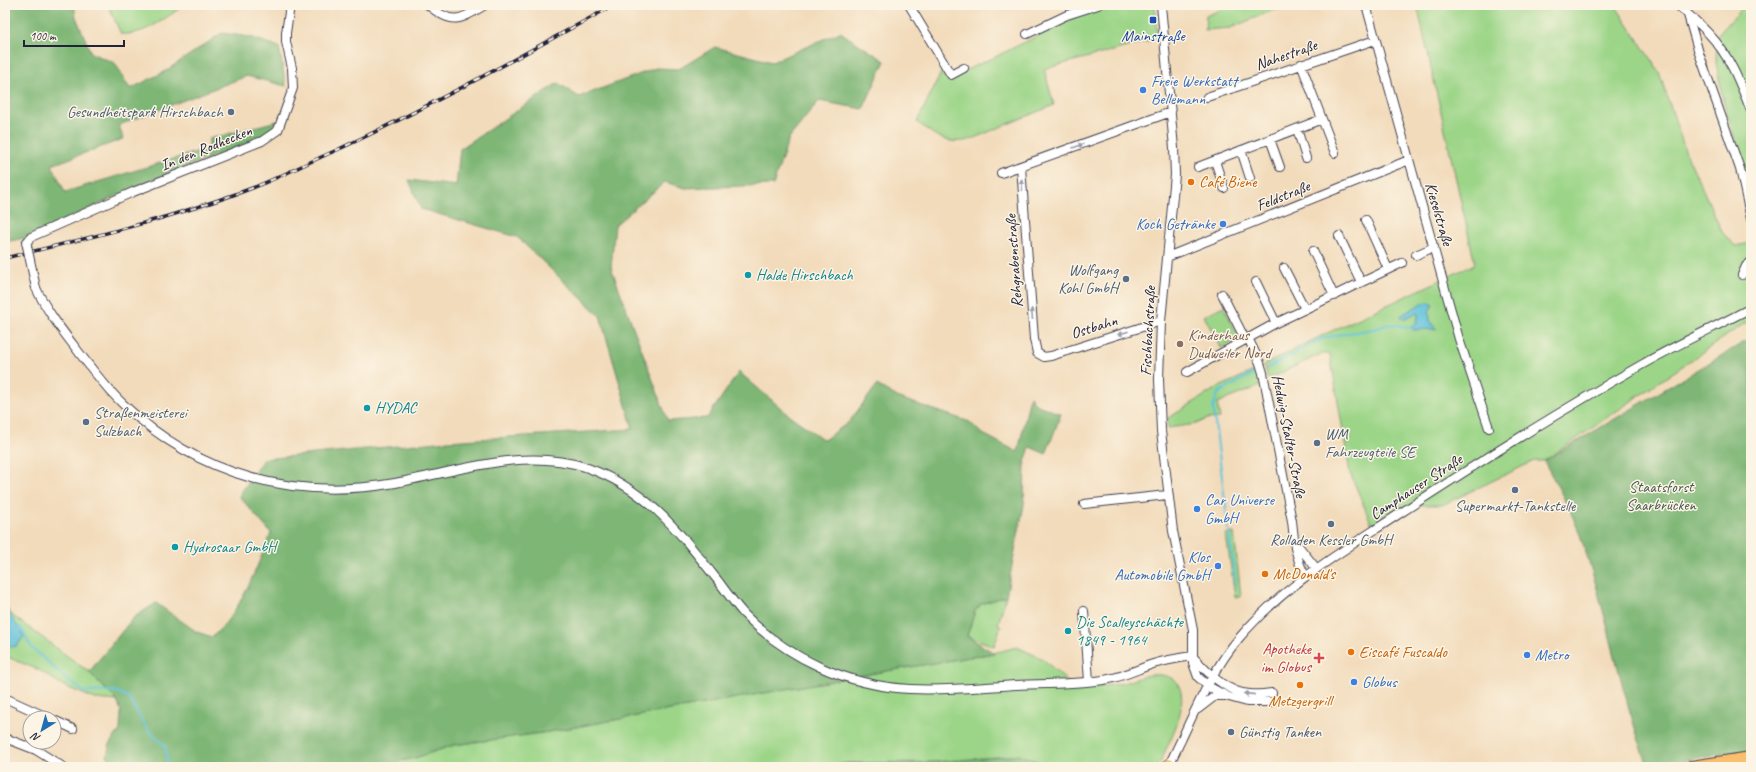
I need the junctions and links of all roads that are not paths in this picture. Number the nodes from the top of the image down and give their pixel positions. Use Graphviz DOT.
graph roads {
  1 [pos="290,5"];
  2 [pos="428,5"];
  3 [pos="485,5"];
  4 [pos="909,5"];
  5 [pos="1098,5"];
  6 [pos="1161,5"];
  7 [pos="1366,5"];
  8 [pos="1677,5"];
  9 [pos="1688,15"];
  10 [pos="1027,34"];
  11 [pos="1375,40"];
  12 [pos="1301,64"];
  13 [pos="964,68"];
  14 [pos="1207,97"];
  15 [pos="1751,111"];
  16 [pos="1171,112"];
  17 [pos="1322,119"];
  18 [pos="1297,129"];
  19 [pos="1270,139"];
  20 [pos="1241,150"];
  21 [pos="1336,153"];
  22 [pos="1306,158"];
  23 [pos="1409,160"];
  24 [pos="1215,161"];
  25 [pos="1021,167"];
  26 [pos="1198,167"];
  27 [pos="1280,167"];
  28 [pos="1001,173"];
  29 [pos="1250,178"];
  30 [pos="1224,188"];
  31 [pos="1751,219"];
  32 [pos="1366,220"];
  33 [pos="1339,236"];
  34 [pos="1434,247"];
  35 [pos="1313,250"];
  36 [pos="1416,255"];
  37 [pos="1167,257"];
  38 [pos="1402,262"];
  39 [pos="1751,262"];
  40 [pos="1284,268"];
  41 [pos="1388,269"];
  42 [pos="1742,275"];
  43 [pos="1256,282"];
  44 [pos="1360,282"];
  45 [pos="1222,294"];
  46 [pos="1334,296"];
  47 [pos="1751,308"];
  48 [pos="1305,309"];
  49 [pos="1160,321"];
  50 [pos="1276,323"];
  51 [pos="1246,339"];
  52 [pos="1037,353"];
  53 [pos="1187,372"];
  54 [pos="1489,428"];
  55 [pos="1167,495"];
  56 [pos="1084,504"];
  57 [pos="1295,543"];
  58 [pos="1316,568"];
  59 [pos="1305,576"];
  60 [pos="1084,611"];
  61 [pos="1192,656"];
  62 [pos="1214,676"];
  63 [pos="1089,681"];
  64 [pos="1208,686"];
  65 [pos="1272,693"];
  66 [pos="1227,696"];
  67 [pos="5,698"];
  68 [pos="1272,702"];
  69 [pos="31,710"];
  70 [pos="1196,710"];
  71 [pos="62,724"];
  72 [pos="73,729"];
  73 [pos="5,738"];
  74 [pos="1751,758"];
  75 [pos="1168,766"];
  76 [pos="62,767"];
  77 [pos="1691,767"];
  1 -- 63 [label="street, In den Rodhecken, bridge"];
  2 -- 3 [label="street"];
  4 -- 13 [label="street"];
  5 -- 10 [label="street"];
  6 -- 16 [label="street, Fischbachstraße"];
  7 -- 11 [label="street, Kieselstraße"];
  8 -- 9 [label="street"];
  9 -- 15 [label="street"];
  9 -- 31 [label="street"];
  11 -- 12 [label="street, Nahestraße"];
  11 -- 23 [label="street, Kieselstraße"];
  12 -- 14 [label="street, Nahestraße"];
  12 -- 17 [label="street"];
  25 -- 16 [label="street, one-way"];
  16 -- 37 [label="street, Fischbachstraße"];
  17 -- 18 [label="street"];
  17 -- 21 [label="street"];
  18 -- 19 [label="street"];
  18 -- 22 [label="street"];
  19 -- 20 [label="street"];
  19 -- 27 [label="street"];
  20 -- 24 [label="street"];
  20 -- 29 [label="street"];
  23 -- 34 [label="street, Kieselstraße"];
  23 -- 37 [label="street, Feldstraße"];
  24 -- 26 [label="street"];
  24 -- 30 [label="street"];
  25 -- 28 [label="street"];
  52 -- 25 [label="street, Rehgrabenstraße, one-way"];
  32 -- 41 [label="street"];
  33 -- 44 [label="street"];
  34 -- 36 [label="street"];
  34 -- 54 [label="street, Kieselstraße"];
  35 -- 46 [label="street"];
  37 -- 49 [label="street, Fischbachstraße"];
  38 -- 41 [label="street"];
  39 -- 42 [label="street"];
  40 -- 48 [label="street"];
  41 -- 44 [label="street"];
  43 -- 50 [label="street"];
  44 -- 46 [label="street"];
  45 -- 51 [label="street, Hedwig-Stalter-Straße"];
  46 -- 48 [label="street"];
  47 -- 58 [label="street, Camphauser Straße"];
  48 -- 50 [label="street"];
  49 -- 52 [label="street, Ostbahn, one-way"];
  49 -- 55 [label="street, Fischbachstraße"];
  50 -- 51 [label="street"];
  51 -- 53 [label="street"];
  51 -- 57 [label="street, Hedwig-Stalter-Straße"];
  55 -- 56 [label="street"];
  55 -- 61 [label="street, Fischbachstraße"];
  57 -- 58 [label="street, Hedwig-Stalter-Straße"];
  57 -- 59 [label="street, Hedwig-Stalter-Straße"];
  58 -- 59 [label="street, Camphauser Straße"];
  59 -- 62 [label="street, Camphauser Straße"];
  60 -- 63 [label="street"];
  61 -- 62 [label="street"];
  61 -- 63 [label="street"];
  61 -- 64 [label="street, Fischbachstraße"];
  62 -- 64 [label="street, Camphauser Straße"];
  65 -- 62 [label="street, one-way"];
  64 -- 66 [label="street, Fischbachstraße"];
  64 -- 70 [label="street, Camphauser Straße"];
  66 -- 68 [label="street, Fischbachstraße"];
  66 -- 70 [label="street"];
  67 -- 69 [label="street"];
  70 -- 75 [label="street, Camphauser Straße"];
  71 -- 72 [label="street"];
  73 -- 76 [label="street"];
  74 -- 77 [label="highway"];
}
